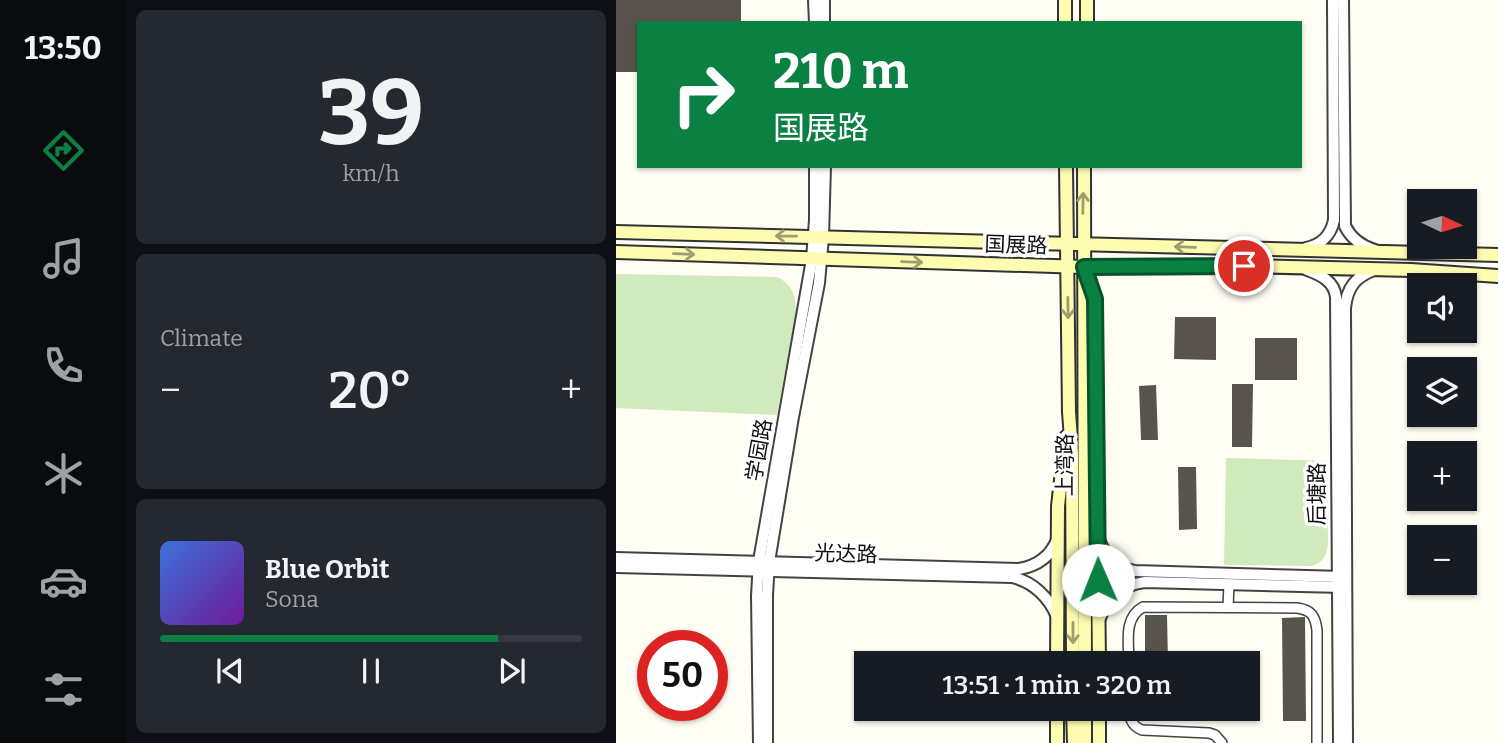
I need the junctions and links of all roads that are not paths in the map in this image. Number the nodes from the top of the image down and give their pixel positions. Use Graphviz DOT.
graph roads {
  1 [pos="814,0"];
  2 [pos="824,0"];
  3 [pos="1065,0"];
  4 [pos="1087,0"];
  5 [pos="1333,0"];
  6 [pos="1343,0"];
  7 [pos="814,21"];
  8 [pos="824,21"];
  9 [pos="1065,21"];
  10 [pos="1087,21"];
  11 [pos="815,168"];
  12 [pos="825,168"];
  13 [pos="1066,168"];
  14 [pos="1084,168"];
  15 [pos="616,232"];
  16 [pos="819,237"];
  17 [pos="1067,243"];
  18 [pos="1084,244"];
  19 [pos="1298,249"];
  20 [pos="1377,251"];
  21 [pos="616,252"];
  22 [pos="1498,255"];
  23 [pos="817,259"];
  24 [pos="1067,266"];
  25 [pos="1084,267"];
  26 [pos="1298,267"];
  27 [pos="1379,269"];
  28 [pos="1498,276"];
  29 [pos="1069,412"];
  30 [pos="1097,535"];
  31 [pos="1056,540"];
  32 [pos="616,558"];
  33 [pos="764,566"];
  34 [pos="616,567"];
  35 [pos="1342,582"];
  36 [pos="1228,584"];
  37 [pos="1228,607"];
  38 [pos="1057,618"];
  39 [pos="1098,625"];
  40 [pos="1057,651"];
  41 [pos="1073,651"];
  42 [pos="1085,651"];
  43 [pos="1099,651"];
  44 [pos="1129,651"];
  45 [pos="1057,721"];
  46 [pos="1073,721"];
  47 [pos="1085,721"];
  48 [pos="1099,721"];
  49 [pos="1132,721"];
  50 [pos="759,743"];
  51 [pos="767,743"];
  52 [pos="1056,743"];
  53 [pos="1074,743"];
  54 [pos="1085,743"];
  55 [pos="1099,743"];
  56 [pos="1222,743"];
  57 [pos="1317,743"];
  58 [pos="1339,743"];
  59 [pos="1347,743"];
  1 -- 7 [label="street"];
  2 -- 8 [label="street"];
  3 -- 9 [label="main road"];
  4 -- 10 [label="main road"];
  5 -- 19 [label="street"];
  6 -- 20 [label="street"];
  11 -- 16 [label="street, 学园路"];
  12 -- 16 [label="street, 学园路"];
  13 -- 17 [label="main road, 上湾路"];
  18 -- 14 [label="main road, 上湾路, one-way"];
  16 -- 15 [label="main road, 国展路, one-way"];
  16 -- 17 [label="main road, 国展路"];
  16 -- 23 [label="street, 学园路"];
  17 -- 18 [label="main road, 国展路"];
  17 -- 24 [label="main road, 上湾路"];
  19 -- 18 [label="main road, 国展路, one-way"];
  18 -- 25 [label="main road, 上湾路"];
  19 -- 20 [label="main road, 国展路"];
  20 -- 22 [label="main road, 国展路"];
  21 -- 23 [label="main road, 国展路, one-way"];
  23 -- 24 [label="main road, 国展路, one-way"];
  23 -- 33 [label="street, 学园路"];
  24 -- 25 [label="main road, 国展路"];
  24 -- 29 [label="main road, 上湾路, one-way"];
  25 -- 26 [label="main road, 国展路"];
  25 -- 30 [label="main road, 上湾路"];
  25 -- 42 [label="main road, 上湾路"];
  26 -- 27 [label="main road, 国展路"];
  26 -- 35 [label="street, 后塘路"];
  27 -- 28 [label="main road, 国展路"];
  27 -- 35 [label="street, 后塘路"];
  29 -- 31 [label="main road, 上湾路"];
  29 -- 41 [label="main road, 上湾路, one-way"];
  30 -- 35 [label="street"];
  30 -- 39 [label="main road, 上湾路"];
  31 -- 33 [label="street, 光达路"];
  31 -- 38 [label="main road, 上湾路"];
  32 -- 33 [label="street, 光达路"];
  33 -- 34 [label="street, 光达路"];
  33 -- 38 [label="street, 光达路"];
  33 -- 50 [label="street, 学园路"];
  33 -- 51 [label="street, 学园路"];
  35 -- 36 [label="street"];
  35 -- 58 [label="street, 后塘路"];
  35 -- 59 [label="street, 后塘路"];
  36 -- 37 [label="street"];
  36 -- 39 [label="street"];
  37 -- 44 [label="street"];
  37 -- 57 [label="street"];
  38 -- 40 [label="main road, 上湾路"];
  39 -- 43 [label="main road, 上湾路"];
  45 -- 52 [label="main road"];
  46 -- 53 [label="main road"];
  47 -- 54 [label="main road"];
  48 -- 55 [label="main road"];
  49 -- 56 [label="street"];
}
